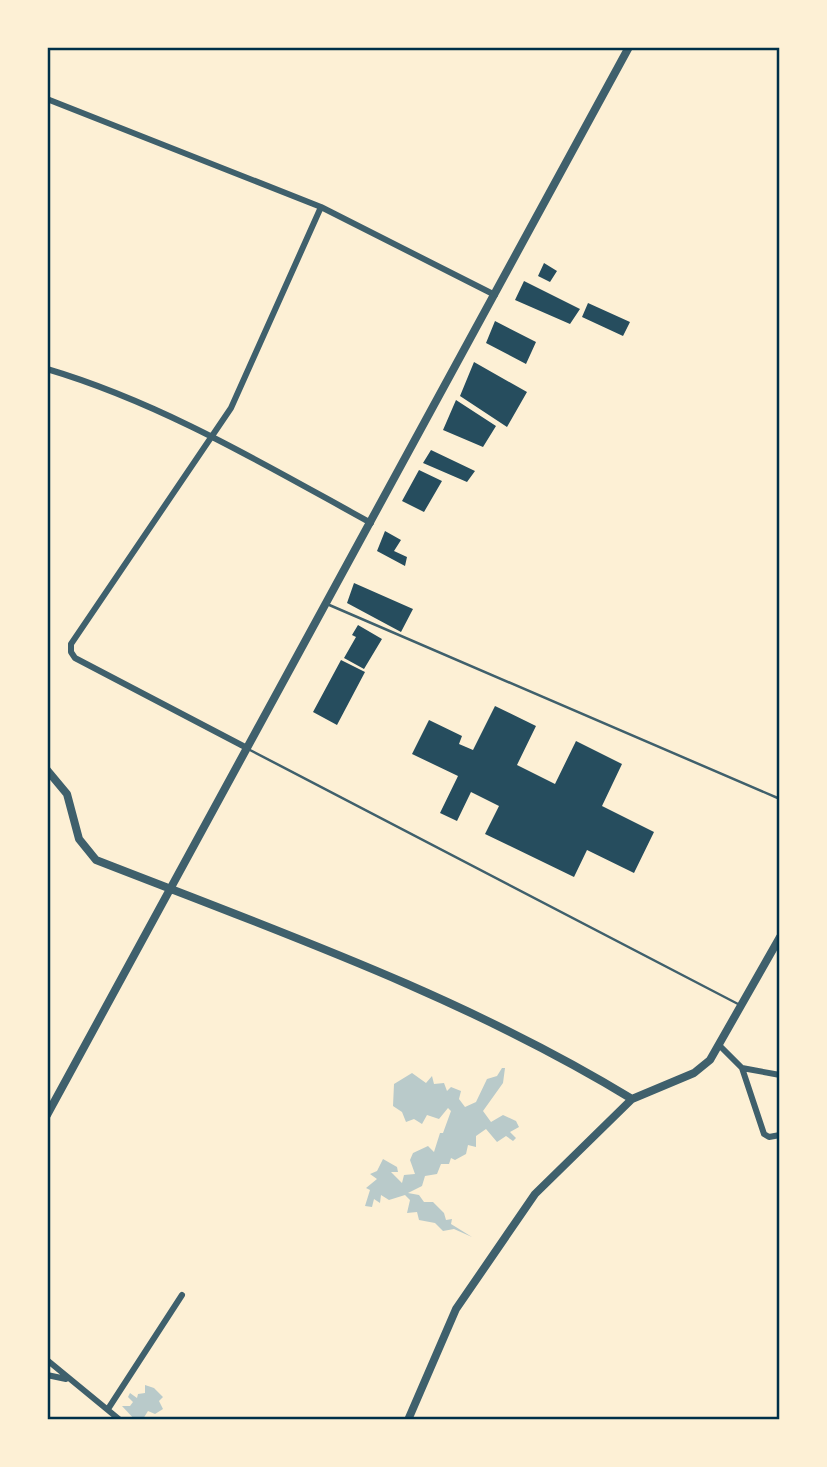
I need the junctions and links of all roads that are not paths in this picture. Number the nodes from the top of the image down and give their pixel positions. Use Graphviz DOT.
graph roads {
  1 [pos="629,47"];
  2 [pos="47,99"];
  3 [pos="321,206"];
  4 [pos="495,295"];
  5 [pos="47,369"];
  6 [pos="212,437"];
  7 [pos="371,523"];
  8 [pos="327,604"];
  9 [pos="247,748"];
  10 [pos="47,770"];
  11 [pos="780,799"];
  12 [pos="169,888"];
  13 [pos="780,937"];
  14 [pos="741,1005"];
  15 [pos="719,1045"];
  16 [pos="741,1068"];
  17 [pos="780,1075"];
  18 [pos="632,1099"];
  19 [pos="47,1115"];
  20 [pos="780,1135"];
  21 [pos="182,1295"];
  22 [pos="47,1360"];
  23 [pos="47,1375"];
  24 [pos="68,1379"];
  25 [pos="108,1409"];
  26 [pos="121,1420"];
  27 [pos="408,1420"];
  1 -- 4 [label="street"];
  2 -- 3 [label="street"];
  3 -- 4 [label="street"];
  3 -- 6 [label="street"];
  4 -- 7 [label="street"];
  5 -- 6 [label="street"];
  6 -- 7 [label="street"];
  6 -- 9 [label="street"];
  7 -- 8 [label="street"];
  8 -- 9 [label="street"];
  8 -- 11 [label="lane"];
  9 -- 12 [label="street"];
  9 -- 14 [label="lane"];
  10 -- 12 [label="street"];
  12 -- 18 [label="street"];
  12 -- 19 [label="street"];
  13 -- 14 [label="street"];
  14 -- 15 [label="street"];
  15 -- 16 [label="street"];
  15 -- 18 [label="street"];
  16 -- 17 [label="street"];
  16 -- 20 [label="street"];
  18 -- 27 [label="street"];
  21 -- 25 [label="street"];
  22 -- 24 [label="street"];
  23 -- 24 [label="street"];
  24 -- 25 [label="street"];
  25 -- 26 [label="street"];
}
